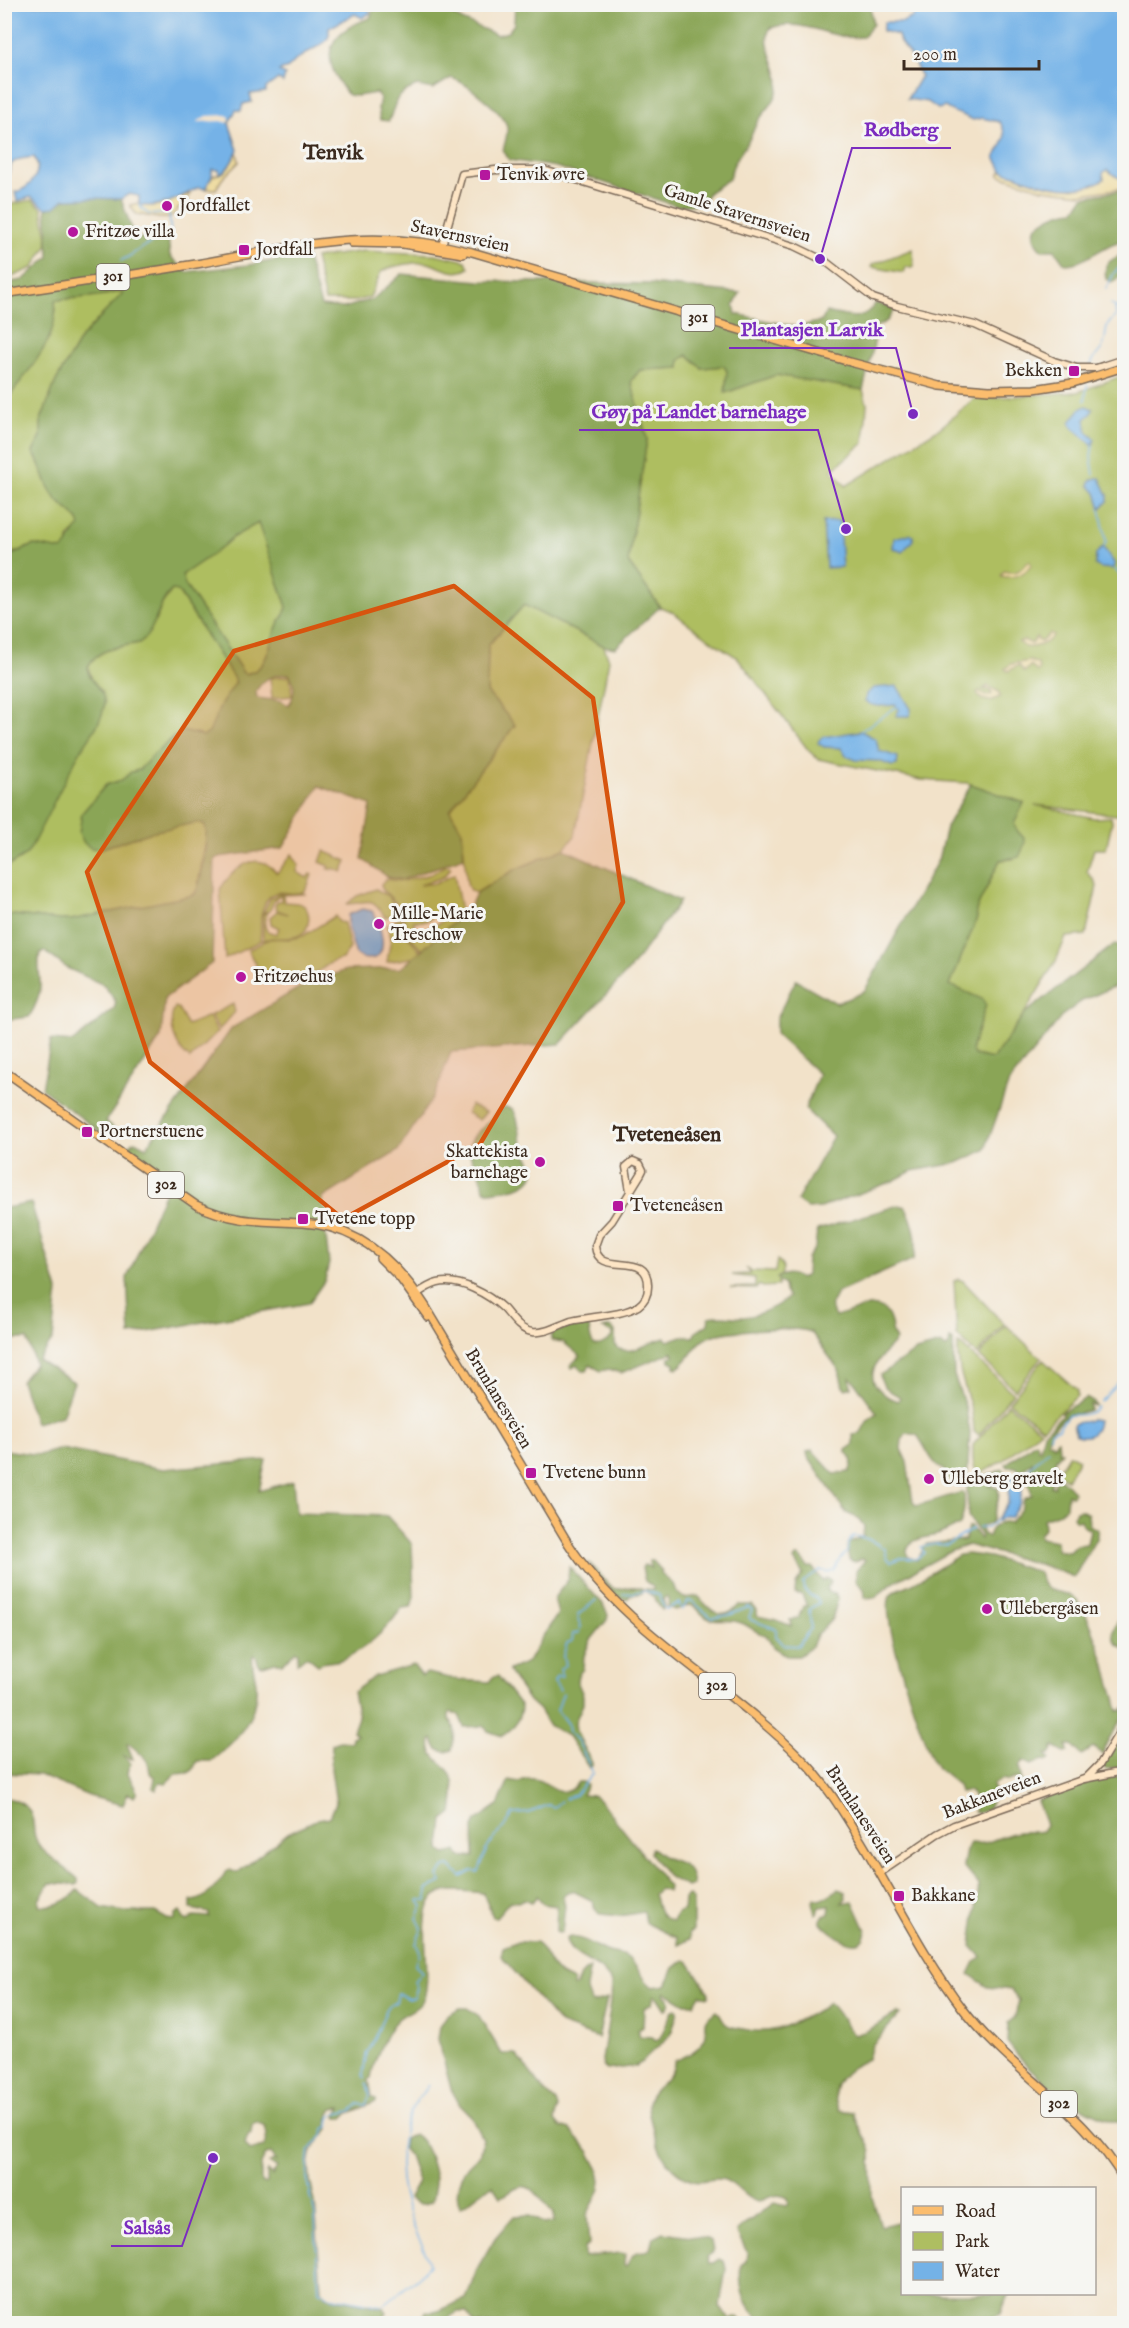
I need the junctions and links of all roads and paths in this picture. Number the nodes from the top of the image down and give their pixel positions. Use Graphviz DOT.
graph roads {
  1 [pos="441,247"];
  2 [pos="4,294"];
  3 [pos="1125,359"];
  4 [pos="1125,368"];
  5 [pos="4,1071"];
  6 [pos="630,1191"];
  7 [pos="416,1295"];
  8 [pos="1125,1724"];
  9 [pos="1125,1771"];
  10 [pos="1084,1779"];
  11 [pos="880,1873"];
  12 [pos="1125,2180"];
  1 -- 2 [label="main road, Stavernsveien / 301"];
  1 -- 3 [label="street, Gamle Stavernsveien"];
  1 -- 4 [label="main road, Stavernsveien / 301"];
  5 -- 7 [label="main road, Brunlanesveien / 302"];
  6 -- 7 [label="street"];
  7 -- 11 [label="main road, Brunlanesveien / 302"];
  8 -- 10 [label="street"];
  9 -- 10 [label="street, Bakkaneveien"];
  10 -- 11 [label="street, Bakkaneveien"];
  11 -- 12 [label="main road, Brunlanesveien / 302"];
}
